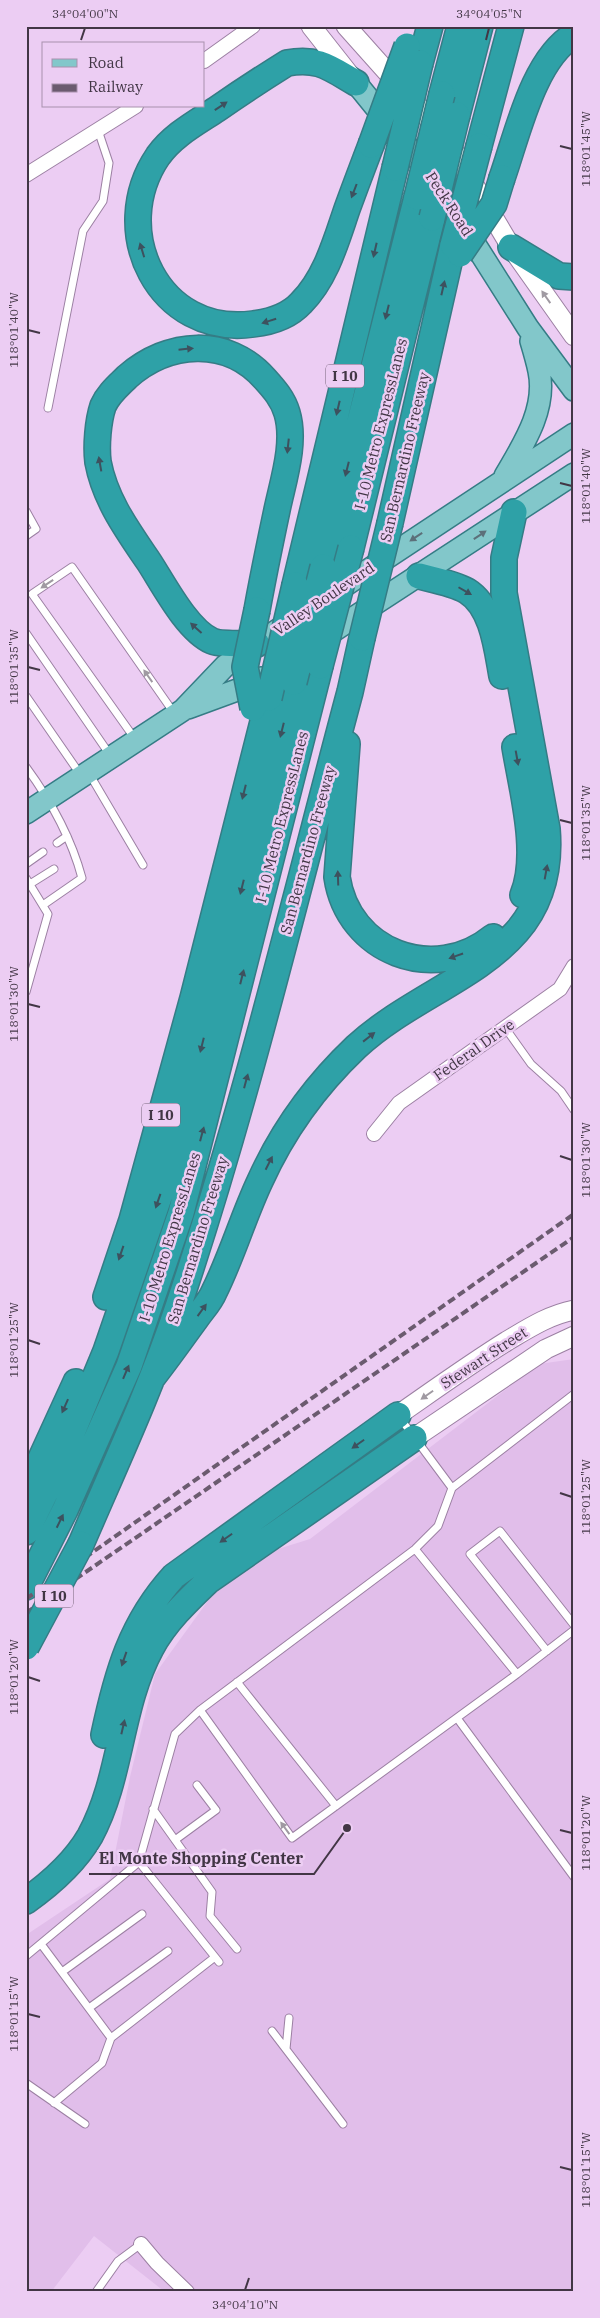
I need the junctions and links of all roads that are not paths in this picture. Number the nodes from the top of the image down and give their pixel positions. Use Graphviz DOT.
graph roads {
  1 [pos="253,26"];
  2 [pos="311,26"];
  3 [pos="346,26"];
  4 [pos="430,26"];
  5 [pos="460,26"];
  6 [pos="480,26"];
  7 [pos="511,26"];
  8 [pos="574,35"];
  9 [pos="417,45"];
  10 [pos="205,60"];
  11 [pos="356,83"];
  12 [pos="133,108"];
  13 [pos="98,130"];
  14 [pos="26,175"];
  15 [pos="511,247"];
  16 [pos="454,254"];
  17 [pos="574,277"];
  18 [pos="528,328"];
  19 [pos="574,336"];
  20 [pos="574,390"];
  21 [pos="48,408"];
  22 [pos="574,434"];
  23 [pos="574,474"];
  24 [pos="503,479"];
  25 [pos="26,511"];
  26 [pos="514,512"];
  27 [pos="26,536"];
  28 [pos="419,576"];
  29 [pos="26,632"];
  30 [pos="257,644"];
  31 [pos="350,692"];
  32 [pos="26,696"];
  33 [pos="261,712"];
  34 [pos="179,713"];
  35 [pos="137,740"];
  36 [pos="111,757"];
  37 [pos="26,767"];
  38 [pos="85,774"];
  39 [pos="49,798"];
  40 [pos="26,813"];
  41 [pos="67,836"];
  42 [pos="57,843"];
  43 [pos="43,852"];
  44 [pos="75,854"];
  45 [pos="68,859"];
  46 [pos="26,864"];
  47 [pos="143,865"];
  48 [pos="54,868"];
  49 [pos="28,881"];
  50 [pos="43,905"];
  51 [pos="574,966"];
  52 [pos="26,970"];
  53 [pos="31,977"];
  54 [pos="26,992"];
  55 [pos="506,1029"];
  56 [pos="574,1110"];
  57 [pos="374,1134"];
  58 [pos="574,1310"];
  59 [pos="574,1336"];
  60 [pos="152,1378"];
  61 [pos="574,1394"];
  62 [pos="398,1415"];
  63 [pos="414,1438"];
  64 [pos="452,1488"];
  65 [pos="26,1491"];
  66 [pos="26,1532"];
  67 [pos="415,1549"];
  68 [pos="26,1587"];
  69 [pos="574,1625"];
  70 [pos="574,1630"];
  71 [pos="26,1648"];
  72 [pos="547,1651"];
  73 [pos="516,1674"];
  74 [pos="237,1682"];
  75 [pos="200,1710"];
  76 [pos="457,1718"];
  77 [pos="197,1785"];
  78 [pos="336,1806"];
  79 [pos="154,1809"];
  80 [pos="175,1840"];
  81 [pos="139,1862"];
  82 [pos="574,1878"];
  83 [pos="26,1885"];
  84 [pos="26,1901"];
  85 [pos="142,1914"];
  86 [pos="41,1944"];
  87 [pos="237,1950"];
  88 [pos="168,1951"];
  89 [pos="26,1956"];
  90 [pos="62,1972"];
  91 [pos="89,2008"];
  92 [pos="289,2018"];
  93 [pos="272,2031"];
  94 [pos="111,2038"];
  95 [pos="286,2049"];
  96 [pos="26,2083"];
  97 [pos="54,2103"];
  98 [pos="85,2124"];
  99 [pos="343,2124"];
  100 [pos="141,2244"];
  101 [pos="178,2289"];
  102 [pos="96,2292"];
  1 -- 10 [label="street"];
  2 -- 11 [label="main road, Peck Road"];
  3 -- 15 [label="main road, Peck Road"];
  4 -- 9 [label="highway, I 10"];
  5 -- 66 [label="highway, I-10 Metro ExpressLanes, one-way, bridge"];
  68 -- 6 [label="highway, I-10 Metro ExpressLanes, one-way, bridge"];
  7 -- 16 [label="highway, San Bernardino Freeway / I 10, bridge"];
  8 -- 16 [label="highway, bridge"];
  9 -- 11 [label="highway, one-way, bridge"];
  9 -- 33 [label="highway, I 10, one-way, bridge"];
  11 -- 18 [label="main road, Peck Road"];
  12 -- 13 [label="street"];
  13 -- 14 [label="street"];
  13 -- 21 [label="lane"];
  15 -- 17 [label="highway"];
  19 -- 15 [label="main road, Peck Road, one-way"];
  31 -- 16 [label="highway, San Bernardino Freeway / I 10, one-way, bridge"];
  18 -- 20 [label="main road, Peck Road"];
  18 -- 24 [label="main road"];
  22 -- 24 [label="main road, Valley Boulevard"];
  23 -- 26 [label="main road, Valley Boulevard"];
  24 -- 30 [label="main road, Valley Boulevard, one-way"];
  25 -- 27 [label="lane"];
  28 -- 26 [label="main road, Valley Boulevard, one-way"];
  60 -- 26 [label="highway, one-way"];
  28 -- 31 [label="highway, one-way"];
  28 -- 34 [label="main road, Valley Boulevard"];
  29 -- 36 [label="lane"];
  30 -- 33 [label="highway, one-way, bridge"];
  30 -- 34 [label="main road, Valley Boulevard"];
  60 -- 31 [label="highway, San Bernardino Freeway / I 10, one-way"];
  32 -- 38 [label="lane"];
  33 -- 65 [label="highway, I 10, one-way"];
  34 -- 35 [label="main road, Valley Boulevard"];
  34 -- 35 [label="lane, one-way"];
  35 -- 36 [label="main road, Valley Boulevard"];
  36 -- 38 [label="main road, Valley Boulevard"];
  37 -- 39 [label="lane"];
  38 -- 39 [label="main road, Valley Boulevard"];
  38 -- 47 [label="lane"];
  39 -- 40 [label="main road, Valley Boulevard"];
  39 -- 41 [label="lane"];
  41 -- 42 [label="lane"];
  41 -- 44 [label="lane"];
  43 -- 46 [label="lane"];
  44 -- 45 [label="lane"];
  44 -- 50 [label="lane"];
  48 -- 49 [label="lane"];
  49 -- 50 [label="lane"];
  50 -- 53 [label="lane"];
  51 -- 55 [label="street, Federal Drive"];
  52 -- 53 [label="lane"];
  53 -- 54 [label="lane"];
  55 -- 56 [label="lane"];
  55 -- 57 [label="street, Federal Drive"];
  58 -- 62 [label="main road, Stewart Street, one-way"];
  59 -- 63 [label="main road, Stewart Street"];
  60 -- 71 [label="highway, San Bernardino Freeway / I 10, bridge"];
  61 -- 64 [label="lane"];
  62 -- 63 [label="lane"];
  62 -- 83 [label="highway, one-way"];
  63 -- 64 [label="lane"];
  84 -- 63 [label="highway, one-way"];
  64 -- 67 [label="lane"];
  67 -- 73 [label="lane"];
  67 -- 74 [label="lane"];
  69 -- 72 [label="lane"];
  70 -- 72 [label="lane"];
  72 -- 73 [label="lane"];
  73 -- 76 [label="lane"];
  74 -- 75 [label="lane"];
  74 -- 78 [label="lane"];
  78 -- 75 [label="lane, one-way"];
  75 -- 79 [label="lane"];
  76 -- 78 [label="lane"];
  76 -- 82 [label="lane"];
  77 -- 80 [label="lane"];
  79 -- 80 [label="lane"];
  79 -- 81 [label="lane"];
  80 -- 87 [label="lane"];
  81 -- 86 [label="lane"];
  81 -- 94 [label="lane"];
  85 -- 90 [label="lane"];
  86 -- 89 [label="lane"];
  86 -- 90 [label="lane"];
  88 -- 91 [label="lane"];
  90 -- 91 [label="lane"];
  91 -- 94 [label="lane"];
  92 -- 95 [label="lane"];
  93 -- 95 [label="lane"];
  94 -- 97 [label="lane"];
  95 -- 99 [label="lane"];
  96 -- 97 [label="lane"];
  97 -- 98 [label="lane"];
  100 -- 101 [label="street"];
  100 -- 102 [label="lane"];
}
